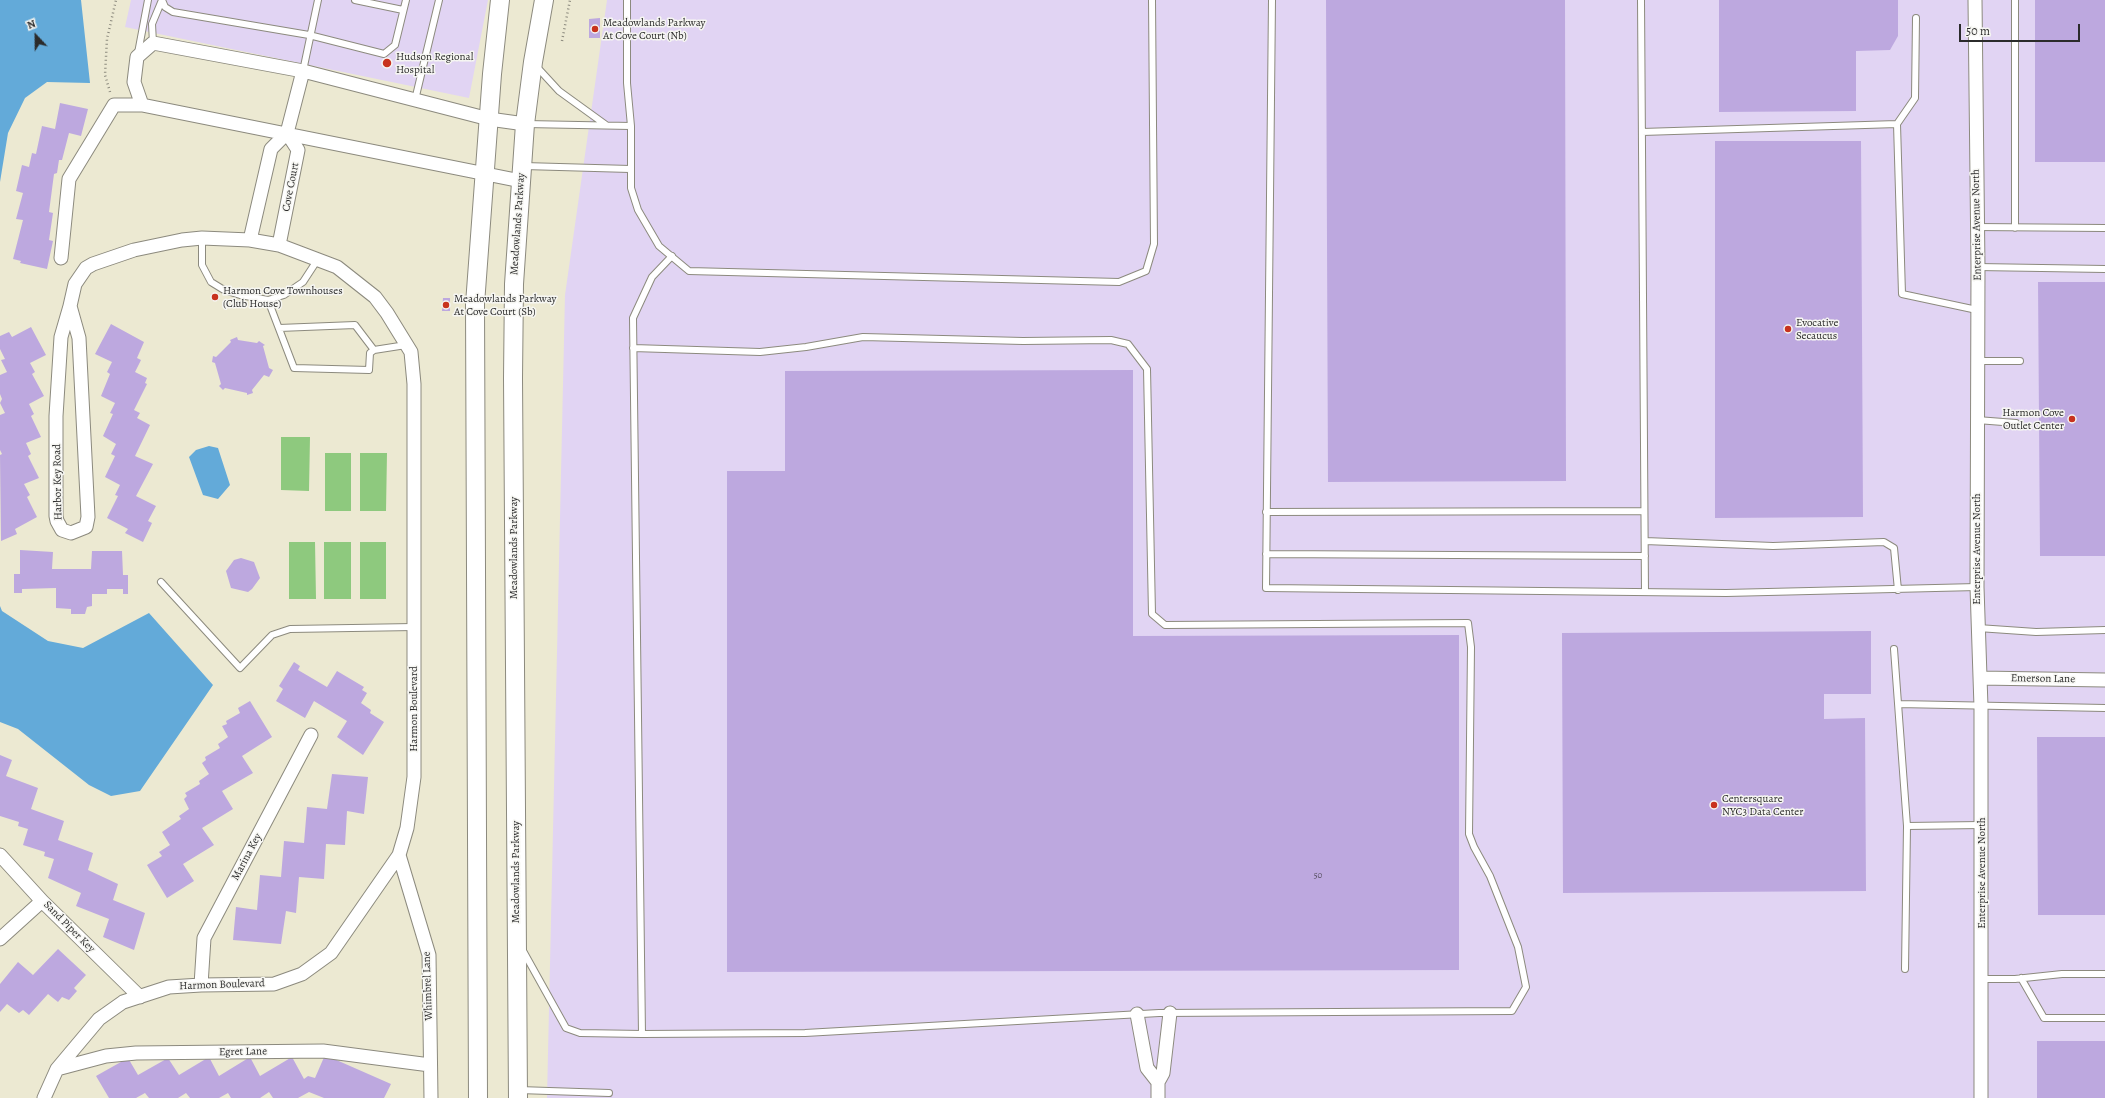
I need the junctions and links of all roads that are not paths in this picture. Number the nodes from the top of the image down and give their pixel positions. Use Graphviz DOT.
graph roads {
  1 [pos="148,0"];
  2 [pos="162,0"];
  3 [pos="318,0"];
  4 [pos="354,0"];
  5 [pos="406,0"];
  6 [pos="439,0"];
  7 [pos="500,0"];
  8 [pos="544,0"];
  9 [pos="627,0"];
  10 [pos="1152,0"];
  11 [pos="1272,0"];
  12 [pos="1641,0"];
  13 [pos="1975,0"];
  14 [pos="2015,0"];
  15 [pos="403,10"];
  16 [pos="1916,18"];
  17 [pos="309,35"];
  18 [pos="153,43"];
  19 [pos="137,57"];
  20 [pos="533,62"];
  21 [pos="303,71"];
  22 [pos="415,100"];
  23 [pos="142,105"];
  24 [pos="489,119"];
  25 [pos="525,124"];
  26 [pos="1897,124"];
  27 [pos="606,126"];
  28 [pos="630,126"];
  29 [pos="1642,132"];
  30 [pos="287,133"];
  31 [pos="630,169"];
  32 [pos="522,173"];
  33 [pos="486,174"];
  34 [pos="1976,227"];
  35 [pos="2015,228"];
  36 [pos="2105,228"];
  37 [pos="202,238"];
  38 [pos="250,240"];
  39 [pos="279,245"];
  40 [pos="672,256"];
  41 [pos="61,258"];
  42 [pos="318,259"];
  43 [pos="1978,267"];
  44 [pos="2105,269"];
  45 [pos="268,300"];
  46 [pos="70,306"];
  47 [pos="1977,310"];
  48 [pos="279,328"];
  49 [pos="407,345"];
  50 [pos="633,348"];
  51 [pos="374,350"];
  52 [pos="2020,361"];
  53 [pos="1977,362"];
  54 [pos="1977,420"];
  55 [pos="2016,423"];
  56 [pos="1644,511"];
  57 [pos="1266,512"];
  58 [pos="1645,541"];
  59 [pos="1266,554"];
  60 [pos="1645,556"];
  61 [pos="161,582"];
  62 [pos="1977,587"];
  63 [pos="1898,590"];
  64 [pos="1645,591"];
  65 [pos="414,627"];
  66 [pos="1978,628"];
  67 [pos="2105,630"];
  68 [pos="1894,648"];
  69 [pos="1980,678"];
  70 [pos="2105,680"];
  71 [pos="1898,704"];
  72 [pos="1982,707"];
  73 [pos="2105,708"];
  74 [pos="311,735"];
  75 [pos="1981,825"];
  76 [pos="1907,826"];
  77 [pos="0,855"];
  78 [pos="399,855"];
  79 [pos="42,901"];
  80 [pos="517,939"];
  81 [pos="0,940"];
  82 [pos="1905,969"];
  83 [pos="2105,974"];
  84 [pos="2021,978"];
  85 [pos="1982,979"];
  86 [pos="201,985"];
  87 [pos="140,997"];
  88 [pos="1170,1013"];
  89 [pos="1137,1014"];
  90 [pos="2105,1018"];
  91 [pos="642,1034"];
  92 [pos="430,1065"];
  93 [pos="57,1069"];
  94 [pos="1158,1082"];
  95 [pos="609,1093"];
  96 [pos="518,1094"];
  97 [pos="44,1098"];
  98 [pos="431,1098"];
  99 [pos="478,1098"];
  100 [pos="1158,1098"];
  101 [pos="1980,1098"];
  1 -- 19 [label="lane"];
  2 -- 17 [label="lane"];
  2 -- 18 [label="lane"];
  3 -- 17 [label="lane"];
  4 -- 15 [label="lane"];
  5 -- 15 [label="lane"];
  6 -- 22 [label="lane"];
  7 -- 24 [label="main road"];
  8 -- 20 [label="main road, Meadowlands Parkway"];
  9 -- 28 [label="lane"];
  10 -- 40 [label="lane"];
  11 -- 57 [label="lane"];
  12 -- 29 [label="lane"];
  13 -- 34 [label="street, Enterprise Avenue North"];
  14 -- 35 [label="lane"];
  15 -- 17 [label="lane"];
  16 -- 26 [label="lane"];
  17 -- 21 [label="lane"];
  18 -- 19 [label="street"];
  18 -- 21 [label="street"];
  19 -- 23 [label="street"];
  20 -- 25 [label="main road, Meadowlands Parkway"];
  20 -- 27 [label="lane"];
  21 -- 22 [label="street"];
  21 -- 30 [label="street"];
  22 -- 24 [label="street"];
  23 -- 30 [label="street"];
  23 -- 41 [label="street"];
  24 -- 25 [label="street"];
  24 -- 33 [label="main road"];
  25 -- 27 [label="lane"];
  25 -- 32 [label="main road, Meadowlands Parkway"];
  26 -- 29 [label="lane"];
  26 -- 47 [label="lane"];
  27 -- 28 [label="lane"];
  28 -- 31 [label="lane"];
  29 -- 56 [label="lane"];
  30 -- 33 [label="street"];
  30 -- 38 [label="street"];
  30 -- 39 [label="street, Cove Court"];
  31 -- 32 [label="lane"];
  31 -- 40 [label="lane"];
  32 -- 33 [label="street"];
  32 -- 80 [label="main road, Meadowlands Parkway"];
  33 -- 99 [label="main road"];
  34 -- 35 [label="lane"];
  34 -- 43 [label="street, Enterprise Avenue North"];
  35 -- 36 [label="lane"];
  37 -- 38 [label="street, Harmon Boulevard"];
  37 -- 45 [label="lane"];
  37 -- 46 [label="street, Harbor Key Road"];
  38 -- 39 [label="street, Harmon Boulevard"];
  39 -- 42 [label="street, Harmon Boulevard"];
  40 -- 50 [label="lane"];
  42 -- 45 [label="lane"];
  42 -- 49 [label="street, Harmon Boulevard"];
  43 -- 44 [label="lane"];
  43 -- 47 [label="street, Enterprise Avenue North"];
  45 -- 48 [label="lane"];
  46 -- 46 [label="street, Harbor Key Road"];
  47 -- 53 [label="street, Enterprise Avenue North"];
  48 -- 51 [label="lane"];
  48 -- 51 [label="lane"];
  49 -- 51 [label="lane"];
  49 -- 65 [label="street, Harmon Boulevard"];
  50 -- 88 [label="lane"];
  50 -- 91 [label="lane"];
  52 -- 53 [label="lane"];
  53 -- 54 [label="street, Enterprise Avenue North"];
  54 -- 55 [label="lane"];
  54 -- 62 [label="street, Enterprise Avenue North"];
  56 -- 57 [label="lane"];
  56 -- 58 [label="lane"];
  57 -- 59 [label="lane"];
  58 -- 60 [label="lane"];
  58 -- 63 [label="lane"];
  59 -- 60 [label="lane"];
  59 -- 64 [label="lane"];
  60 -- 64 [label="lane"];
  61 -- 65 [label="lane"];
  62 -- 63 [label="lane"];
  62 -- 66 [label="street, Enterprise Avenue North"];
  63 -- 64 [label="lane"];
  65 -- 78 [label="street, Harmon Boulevard"];
  66 -- 67 [label="lane"];
  66 -- 69 [label="street, Enterprise Avenue North"];
  68 -- 71 [label="lane"];
  69 -- 70 [label="street, Emerson Lane"];
  69 -- 72 [label="street, Enterprise Avenue North"];
  71 -- 72 [label="lane"];
  71 -- 76 [label="lane"];
  72 -- 73 [label="lane"];
  72 -- 75 [label="street, Enterprise Avenue North"];
  74 -- 86 [label="street, Marina Key"];
  75 -- 76 [label="lane"];
  75 -- 85 [label="street, Enterprise Avenue North"];
  76 -- 82 [label="lane"];
  77 -- 79 [label="street, Sand Piper Key"];
  78 -- 86 [label="street, Harmon Boulevard"];
  78 -- 92 [label="street, Whimbrel Lane"];
  79 -- 81 [label="street"];
  79 -- 87 [label="street, Sand Piper Key"];
  80 -- 91 [label="lane"];
  80 -- 96 [label="main road, Meadowlands Parkway"];
  83 -- 84 [label="lane"];
  84 -- 85 [label="lane"];
  84 -- 90 [label="lane"];
  85 -- 101 [label="street, Enterprise Avenue North"];
  86 -- 87 [label="street, Harmon Boulevard"];
  87 -- 93 [label="street, Harmon Boulevard"];
  88 -- 89 [label="lane"];
  88 -- 94 [label="street"];
  89 -- 91 [label="lane"];
  89 -- 94 [label="street"];
  92 -- 93 [label="street, Egret Lane"];
  92 -- 98 [label="street, Whimbrel Lane"];
  93 -- 97 [label="street, Harmon Boulevard"];
  94 -- 100 [label="street"];
  95 -- 96 [label="lane"];
}
